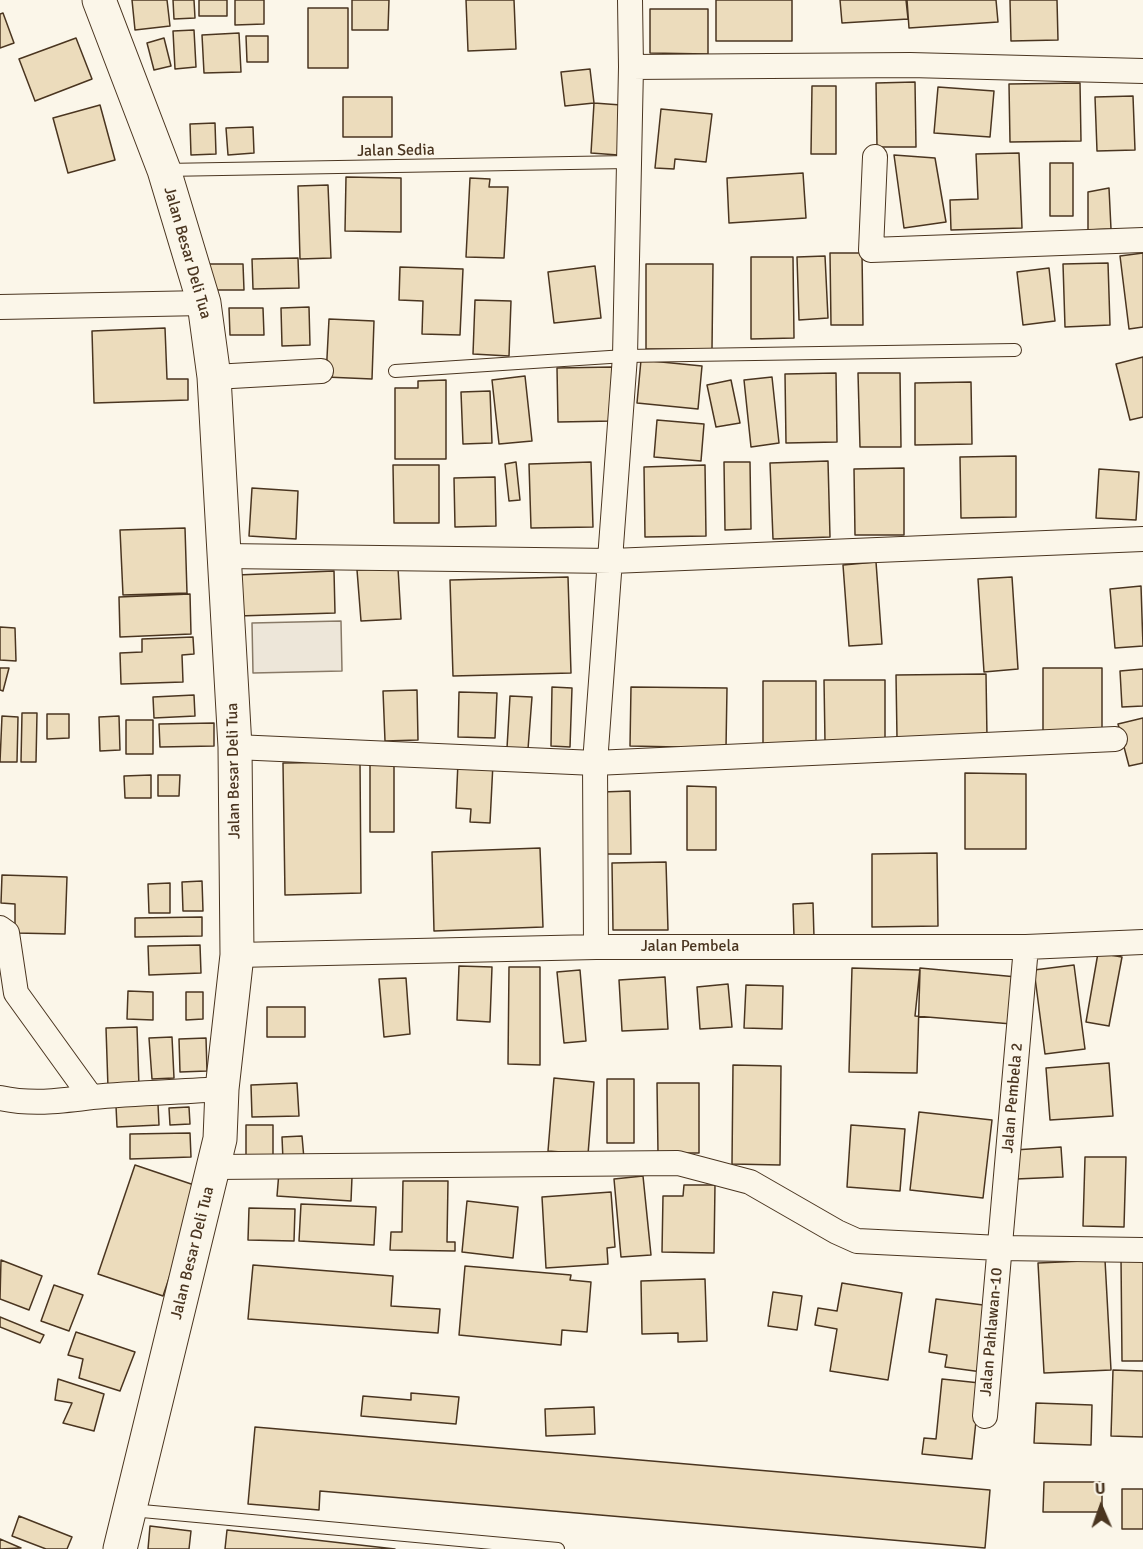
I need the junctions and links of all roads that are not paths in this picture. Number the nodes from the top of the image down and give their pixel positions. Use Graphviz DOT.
graph roads {
  1 [pos="99,0"];
  2 [pos="630,0"];
  3 [pos="632,67"];
  4 [pos="1143,71"];
  5 [pos="874,157"];
  6 [pos="628,162"];
  7 [pos="164,170"];
  8 [pos="1143,240"];
  9 [pos="204,303"];
  10 [pos="0,307"];
  11 [pos="1015,350"];
  12 [pos="625,356"];
  13 [pos="321,371"];
  14 [pos="395,371"];
  15 [pos="214,377"];
  16 [pos="1143,539"];
  17 [pos="225,556"];
  18 [pos="612,561"];
  19 [pos="1115,739"];
  20 [pos="235,747"];
  21 [pos="596,763"];
  22 [pos="0,928"];
  23 [pos="1143,942"];
  24 [pos="596,946"];
  25 [pos="1026,947"];
  26 [pos="237,955"];
  27 [pos="222,1089"];
  28 [pos="91,1097"];
  29 [pos="0,1098"];
  30 [pos="215,1167"];
  31 [pos="1000,1248"];
  32 [pos="1143,1250"];
  33 [pos="985,1416"];
  34 [pos="130,1510"];
  35 [pos="120,1549"];
  36 [pos="558,1549"];
  1 -- 7 [label="main road, Jalan Besar Deli Tua"];
  2 -- 3 [label="street"];
  3 -- 4 [label="street"];
  3 -- 6 [label="street"];
  5 -- 8 [label="street"];
  6 -- 7 [label="lane, Jalan Sedia"];
  6 -- 12 [label="street"];
  7 -- 9 [label="main road, Jalan Besar Deli Tua"];
  9 -- 10 [label="street"];
  9 -- 15 [label="main road, Jalan Besar Deli Tua"];
  11 -- 12 [label="lane"];
  12 -- 14 [label="lane"];
  12 -- 18 [label="street"];
  13 -- 15 [label="street"];
  15 -- 17 [label="main road, Jalan Besar Deli Tua"];
  16 -- 18 [label="street"];
  17 -- 18 [label="street"];
  17 -- 20 [label="main road, Jalan Besar Deli Tua"];
  18 -- 21 [label="street"];
  19 -- 21 [label="street"];
  20 -- 21 [label="street"];
  20 -- 26 [label="main road, Jalan Besar Deli Tua"];
  21 -- 24 [label="street"];
  22 -- 28 [label="street"];
  23 -- 25 [label="street, Jalan Pembela"];
  24 -- 25 [label="street, Jalan Pembela"];
  24 -- 26 [label="street, Jalan Pembela"];
  25 -- 31 [label="street, Jalan Pembela 2"];
  26 -- 27 [label="main road, Jalan Besar Deli Tua"];
  27 -- 28 [label="street"];
  27 -- 30 [label="main road, Jalan Besar Deli Tua"];
  28 -- 29 [label="street"];
  30 -- 31 [label="street"];
  30 -- 34 [label="main road, Jalan Besar Deli Tua"];
  31 -- 32 [label="street"];
  31 -- 33 [label="street, Jalan Pahlawan-10"];
  34 -- 35 [label="main road, Jalan Besar Deli Tua"];
  34 -- 36 [label="lane"];
}
